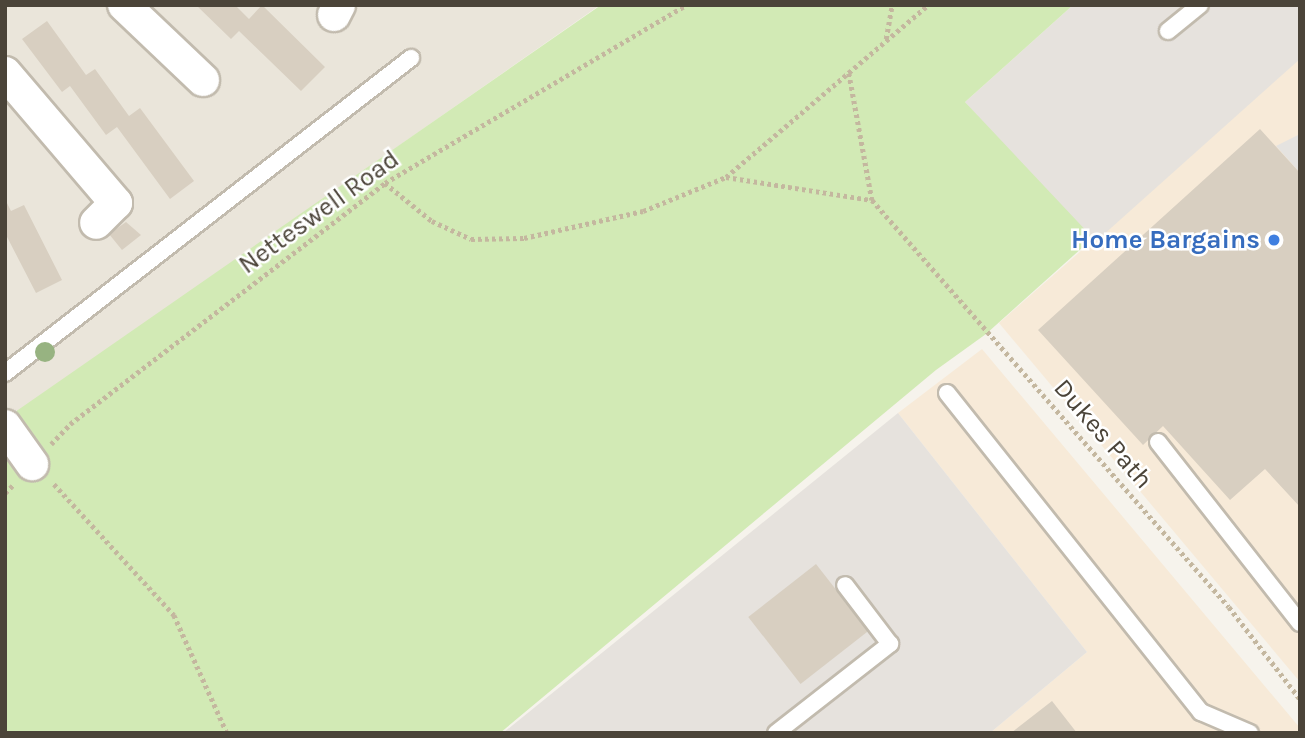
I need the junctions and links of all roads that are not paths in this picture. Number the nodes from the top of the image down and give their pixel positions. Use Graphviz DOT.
graph roads {
  1 [pos="124,5"];
  2 [pos="1200,5"];
  3 [pos="1168,31"];
  4 [pos="411,58"];
  5 [pos="5,73"];
  6 [pos="202,80"];
  7 [pos="96,223"];
  8 [pos="5,373"];
  9 [pos="947,393"];
  10 [pos="5,426"];
  11 [pos="1158,442"];
  12 [pos="32,464"];
  13 [pos="845,585"];
  14 [pos="1300,622"];
  15 [pos="776,733"];
  16 [pos="1250,733"];
  1 -- 6 [label="street"];
  2 -- 3 [label="lane"];
  4 -- 8 [label="lane"];
  5 -- 7 [label="street"];
  9 -- 16 [label="lane"];
  10 -- 12 [label="street"];
  11 -- 14 [label="lane"];
  13 -- 15 [label="lane"];
}
